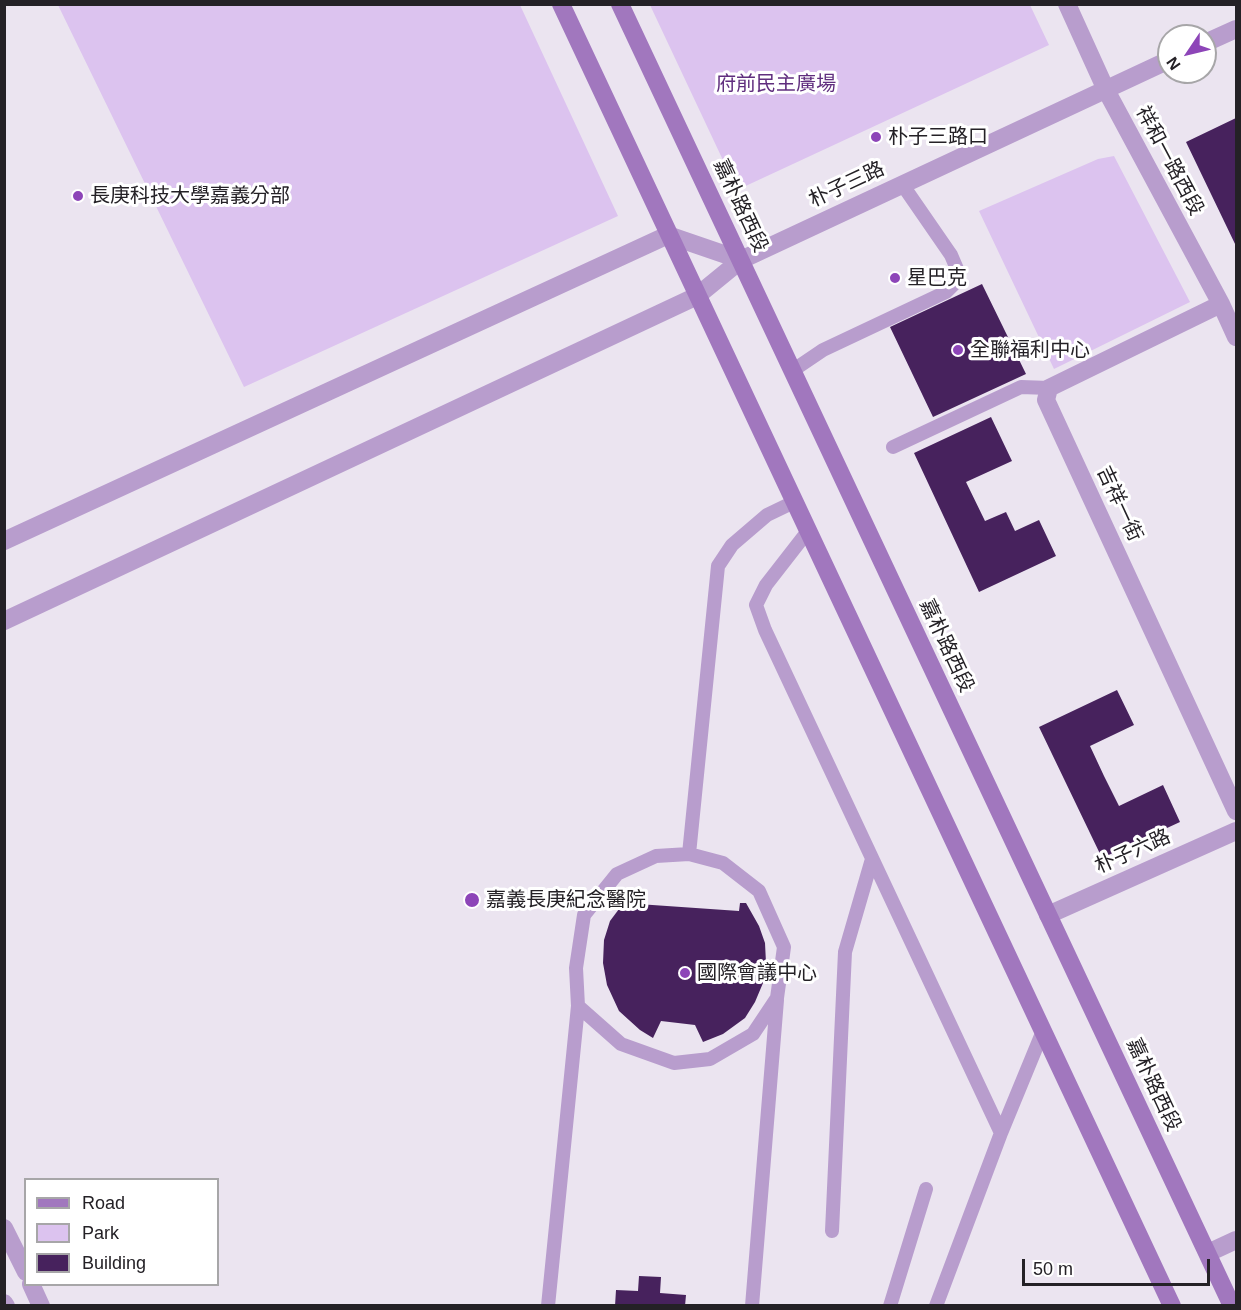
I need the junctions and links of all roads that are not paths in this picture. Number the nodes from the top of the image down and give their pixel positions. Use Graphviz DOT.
graph roads {
  1 [pos="561,4"];
  2 [pos="620,4"];
  3 [pos="1067,4"];
  4 [pos="1236,29"];
  5 [pos="1217,38"];
  6 [pos="1157,66"];
  7 [pos="1106,90"];
  8 [pos="902,184"];
  9 [pos="668,235"];
  10 [pos="741,260"];
  11 [pos="697,296"];
  12 [pos="1221,304"];
  13 [pos="1236,337"];
  14 [pos="792,371"];
  15 [pos="1049,388"];
  16 [pos="893,447"];
  17 [pos="794,502"];
  18 [pos="808,531"];
  19 [pos="4,541"];
  20 [pos="4,621"];
  21 [pos="1236,811"];
  22 [pos="1236,831"];
  23 [pos="689,854"];
  24 [pos="872,859"];
  25 [pos="1048,915"];
  26 [pos="777,998"];
  27 [pos="578,1006"];
  28 [pos="1043,1031"];
  29 [pos="1001,1133"];
  30 [pos="926,1188"];
  31 [pos="4,1228"];
  32 [pos="832,1231"];
  33 [pos="1236,1240"];
  34 [pos="1208,1253"];
  35 [pos="24,1268"];
  36 [pos="32,1286"];
  37 [pos="41,1305"];
  38 [pos="548,1305"];
  39 [pos="752,1305"];
  40 [pos="890,1305"];
  41 [pos="936,1305"];
  42 [pos="1172,1305"];
  43 [pos="1232,1305"];
  1 -- 9 [label="main road"];
  2 -- 10 [label="main road, 嘉朴路西段"];
  3 -- 7 [label="street, 祥和一路西段"];
  4 -- 5 [label="street"];
  6 -- 7 [label="street, 朴子三路"];
  7 -- 8 [label="street, 朴子三路"];
  7 -- 12 [label="street, 祥和一路西段"];
  8 -- 10 [label="street, 朴子三路"];
  8 -- 14 [label="lane"];
  9 -- 10 [label="street"];
  9 -- 11 [label="main road"];
  9 -- 19 [label="street"];
  10 -- 11 [label="street, 朴子三路"];
  10 -- 14 [label="main road, 嘉朴路西段"];
  11 -- 17 [label="main road"];
  11 -- 20 [label="street, 朴子三路"];
  12 -- 13 [label="street, 祥和一路西段"];
  12 -- 15 [label="street"];
  14 -- 25 [label="main road, 嘉朴路西段"];
  15 -- 16 [label="lane"];
  15 -- 21 [label="street, 吉祥一街"];
  17 -- 18 [label="main road"];
  17 -- 23 [label="lane"];
  18 -- 24 [label="lane"];
  18 -- 28 [label="main road"];
  22 -- 25 [label="street, 朴子六路"];
  23 -- 26 [label="lane"];
  23 -- 27 [label="lane"];
  24 -- 29 [label="lane"];
  24 -- 32 [label="lane"];
  25 -- 34 [label="main road, 嘉朴路西段"];
  26 -- 27 [label="lane"];
  26 -- 39 [label="lane"];
  27 -- 38 [label="lane"];
  28 -- 29 [label="lane"];
  28 -- 42 [label="main road"];
  29 -- 41 [label="lane"];
  30 -- 40 [label="lane"];
  31 -- 35 [label="street"];
  33 -- 34 [label="street"];
  34 -- 43 [label="main road, 嘉朴路西段"];
  36 -- 37 [label="street"];
}
